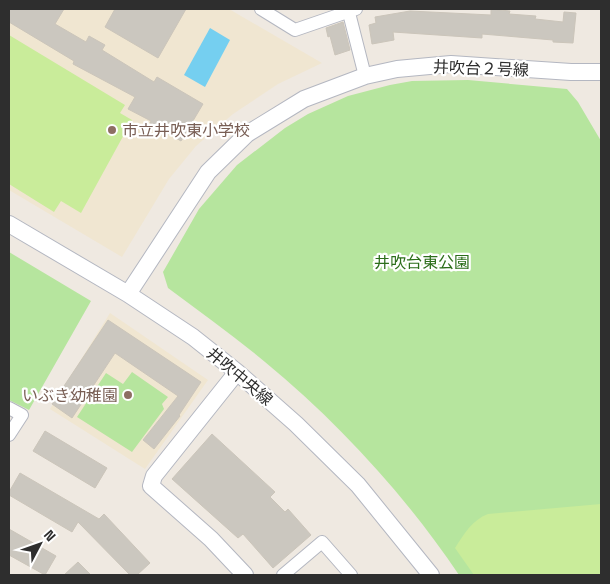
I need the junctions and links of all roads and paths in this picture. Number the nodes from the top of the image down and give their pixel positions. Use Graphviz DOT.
graph roads {
  1 [pos="261,9"];
  2 [pos="350,9"];
  3 [pos="601,72"];
  4 [pos="365,76"];
  5 [pos="9,224"];
  6 [pos="128,294"];
  7 [pos="237,372"];
  8 [pos="9,408"];
  9 [pos="9,435"];
  10 [pos="246,575"];
  11 [pos="283,575"];
  12 [pos="350,575"];
  13 [pos="431,575"];
  1 -- 2 [label="street"];
  2 -- 4 [label="street"];
  3 -- 4 [label="street, 井吹台２号線"];
  4 -- 6 [label="street, 井吹台２号線"];
  5 -- 6 [label="street, 井吹中央線"];
  6 -- 7 [label="street, 井吹中央線"];
  7 -- 10 [label="street"];
  7 -- 13 [label="street, 井吹中央線"];
  8 -- 9 [label="street"];
  11 -- 12 [label="street"];
}
